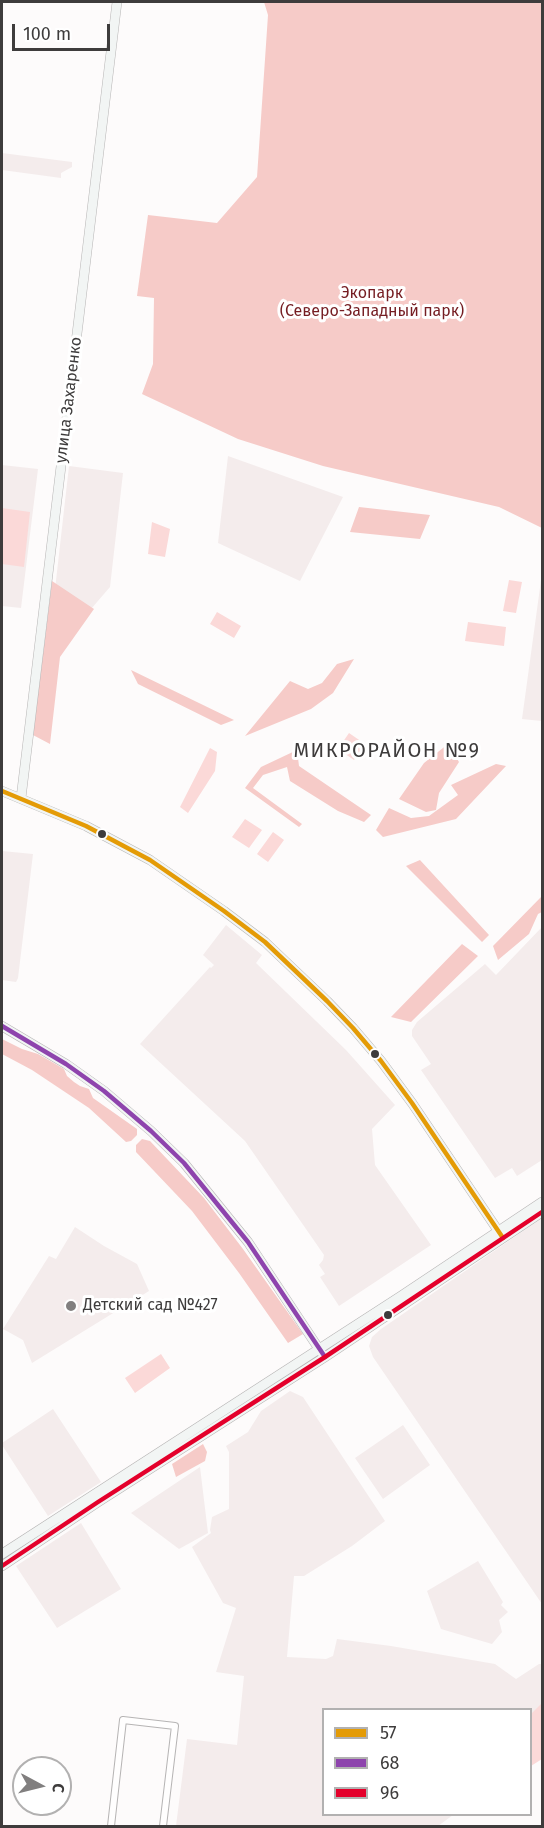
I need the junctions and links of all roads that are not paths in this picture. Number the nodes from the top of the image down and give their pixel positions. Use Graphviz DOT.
graph roads {
  1 [pos="117,2"];
  2 [pos="2,791"];
  3 [pos="21,798"];
  4 [pos="2,1026"];
  5 [pos="543,1202"];
  6 [pos="543,1212"];
  7 [pos="501,1234"];
  8 [pos="322,1353"];
  9 [pos="95,1498"];
  10 [pos="2,1554"];
  11 [pos="2,1566"];
  12 [pos="111,1827"];
  13 [pos="163,1827"];
  1 -- 3 [label="street, улица Захаренко"];
  2 -- 3 [label="street"];
  3 -- 7 [label="street"];
  4 -- 8 [label="street"];
  5 -- 7 [label="street"];
  6 -- 7 [label="street"];
  7 -- 8 [label="street"];
  8 -- 9 [label="street"];
  9 -- 10 [label="street"];
  9 -- 11 [label="street"];
  12 -- 13 [label="street"];
}
